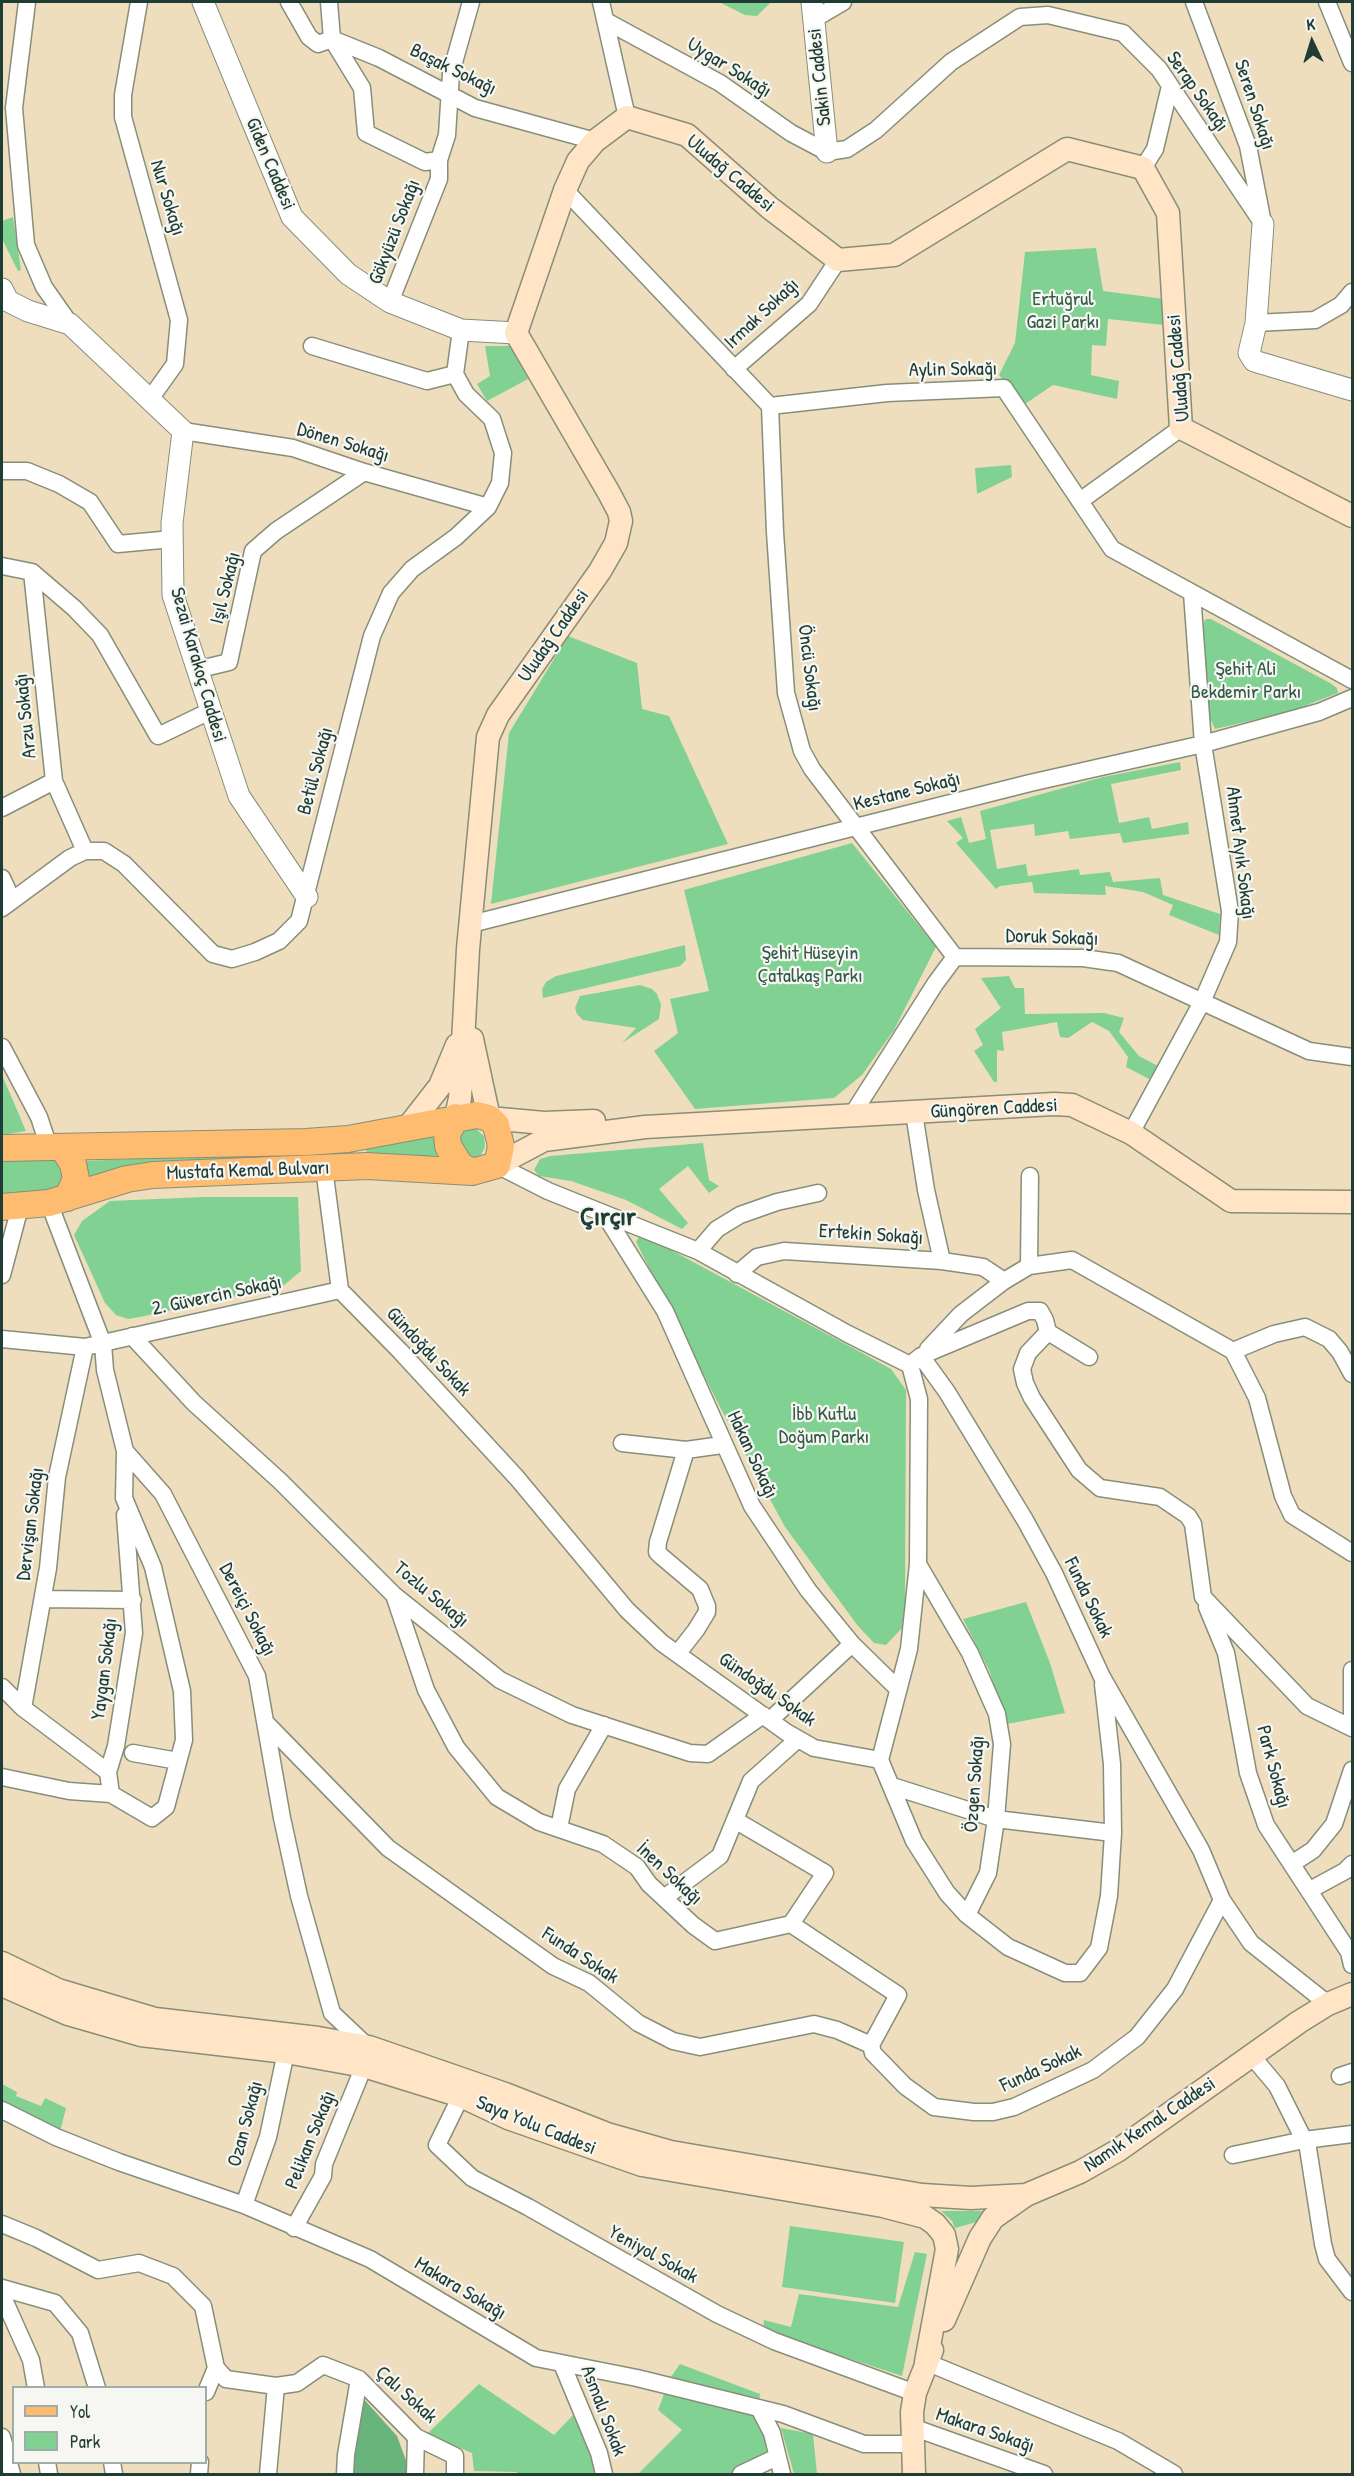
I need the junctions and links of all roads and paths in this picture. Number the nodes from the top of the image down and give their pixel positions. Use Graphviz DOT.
graph roads {
  1 [pos="27,2"];
  2 [pos="139,2"];
  3 [pos="203,2"];
  4 [pos="290,2"];
  5 [pos="328,2"];
  6 [pos="471,2"];
  7 [pos="601,2"];
  8 [pos="843,2"];
  9 [pos="1194,2"];
  10 [pos="1327,2"];
  11 [pos="813,10"];
  12 [pos="606,21"];
  13 [pos="332,39"];
  14 [pos="1353,63"];
  15 [pos="1170,86"];
  16 [pos="450,93"];
  17 [pos="627,117"];
  18 [pos="595,141"];
  19 [pos="827,152"];
  20 [pos="439,160"];
  21 [pos="1143,168"];
  22 [pos="565,190"];
  23 [pos="1263,224"];
  24 [pos="838,260"];
  25 [pos="2,289"];
  26 [pos="1353,292"];
  27 [pos="390,302"];
  28 [pos="1256,323"];
  29 [pos="70,324"];
  30 [pos="461,330"];
  31 [pos="516,333"];
  32 [pos="312,346"];
  33 [pos="734,369"];
  34 [pos="454,374"];
  35 [pos="1353,390"];
  36 [pos="150,399"];
  37 [pos="770,406"];
  38 [pos="1181,428"];
  39 [pos="183,431"];
  40 [pos="2,471"];
  41 [pos="364,472"];
  42 [pos="1080,501"];
  43 [pos="488,507"];
  44 [pos="1353,516"];
  45 [pos="172,539"];
  46 [pos="2,566"];
  47 [pos="32,572"];
  48 [pos="1192,592"];
  49 [pos="196,670"];
  50 [pos="1353,680"];
  51 [pos="1353,698"];
  52 [pos="210,711"];
  53 [pos="1203,744"];
  54 [pos="54,781"];
  55 [pos="2,808"];
  56 [pos="858,826"];
  57 [pos="85,850"];
  58 [pos="2,878"];
  59 [pos="307,897"];
  60 [pos="7,904"];
  61 [pos="471,924"];
  62 [pos="955,957"];
  63 [pos="1202,1002"];
  64 [pos="465,1011"];
  65 [pos="2,1047"];
  66 [pos="1353,1058"];
  67 [pos="914,1113"];
  68 [pos="852,1115"];
  69 [pos="456,1117"];
  70 [pos="489,1118"];
  71 [pos="408,1127"];
  72 [pos="645,1127"];
  73 [pos="1131,1133"];
  74 [pos="56,1147"];
  75 [pos="2,1148"];
  76 [pos="497,1165"];
  77 [pos="324,1168"];
  78 [pos="472,1172"];
  79 [pos="1030,1176"];
  80 [pos="818,1193"];
  81 [pos="58,1201"];
  82 [pos="1353,1202"];
  83 [pos="11,1207"];
  84 [pos="605,1215"];
  85 [pos="698,1251"];
  86 [pos="942,1261"];
  87 [pos="1029,1266"];
  88 [pos="737,1274"];
  89 [pos="2,1275"];
  90 [pos="1004,1281"];
  91 [pos="340,1290"];
  92 [pos="1048,1332"];
  93 [pos="132,1336"];
  94 [pos="2,1339"];
  95 [pos="103,1344"];
  96 [pos="85,1347"];
  97 [pos="1346,1347"];
  98 [pos="1233,1351"];
  99 [pos="1089,1357"];
  100 [pos="916,1360"];
  101 [pos="1353,1374"];
  102 [pos="622,1443"];
  103 [pos="722,1445"];
  104 [pos="125,1450"];
  105 [pos="686,1450"];
  106 [pos="124,1497"];
  107 [pos="1353,1553"];
  108 [pos="918,1564"];
  109 [pos="394,1595"];
  110 [pos="1203,1597"];
  111 [pos="43,1599"];
  112 [pos="133,1600"];
  113 [pos="852,1644"];
  114 [pos="678,1653"];
  115 [pos="1353,1670"];
  116 [pos="1102,1677"];
  117 [pos="2,1687"];
  118 [pos="897,1688"];
  119 [pos="23,1708"];
  120 [pos="1353,1714"];
  121 [pos="767,1718"];
  122 [pos="266,1723"];
  123 [pos="604,1725"];
  124 [pos="1353,1728"];
  125 [pos="798,1739"];
  126 [pos="133,1753"];
  127 [pos="880,1760"];
  128 [pos="178,1761"];
  129 [pos="1353,1770"];
  130 [pos="108,1772"];
  131 [pos="2,1777"];
  132 [pos="892,1786"];
  133 [pos="111,1794"];
  134 [pos="996,1819"];
  135 [pos="735,1820"];
  136 [pos="559,1828"];
  137 [pos="1113,1833"];
  138 [pos="1293,1863"];
  139 [pos="1353,1864"];
  140 [pos="1310,1890"];
  141 [pos="664,1898"];
  142 [pos="1222,1900"];
  143 [pos="967,1915"];
  144 [pos="791,1924"];
  145 [pos="2,1964"];
  146 [pos="1353,1965"];
  147 [pos="2,1985"];
  148 [pos="1353,1994"];
  149 [pos="1328,2004"];
  150 [pos="871,2045"];
  151 [pos="286,2052"];
  152 [pos="1251,2055"];
  153 [pos="366,2057"];
  154 [pos="462,2096"];
  155 [pos="2,2110"];
  156 [pos="1353,2134"];
  157 [pos="1304,2140"];
  158 [pos="1233,2155"];
  159 [pos="1026,2195"];
  160 [pos="244,2205"];
  161 [pos="2,2224"];
  162 [pos="294,2228"];
  163 [pos="2,2288"];
  164 [pos="1353,2292"];
  165 [pos="2,2295"];
  166 [pos="926,2362"];
  167 [pos="562,2364"];
  168 [pos="216,2368"];
  169 [pos="358,2379"];
  170 [pos="36,2386"];
  171 [pos="96,2386"];
  172 [pos="276,2386"];
  173 [pos="207,2390"];
  174 [pos="915,2393"];
  175 [pos="759,2408"];
  176 [pos="912,2435"];
  177 [pos="2,2437"];
  178 [pos="416,2437"];
  179 [pos="777,2457"];
  180 [pos="12,2475"];
  181 [pos="268,2475"];
  182 [pos="345,2475"];
  183 [pos="415,2475"];
  184 [pos="455,2475"];
  185 [pos="604,2475"];
  186 [pos="741,2475"];
  187 [pos="782,2475"];
  188 [pos="914,2475"];
  189 [pos="1044,2475"];
  190 [pos="1174,2475"];
  1 -- 29 [label="street"];
  2 -- 36 [label="street, Nur Sokağı"];
  3 -- 27 [label="street, Giden Caddesi"];
  4 -- 13 [label="street, Başak Sokağı"];
  5 -- 13 [label="street"];
  6 -- 16 [label="street, Gökyüzü Sokağı"];
  7 -- 12 [label="street"];
  8 -- 11 [label="street"];
  9 -- 23 [label="street, Seren Sokağı"];
  10 -- 14 [label="street"];
  11 -- 19 [label="street, Sakin Caddesi"];
  12 -- 17 [label="street"];
  12 -- 19 [label="street, Uygar Sokağı"];
  13 -- 16 [label="street, Başak Sokağı"];
  13 -- 20 [label="street"];
  15 -- 19 [label="street, Serap Sokağı"];
  15 -- 21 [label="street"];
  15 -- 23 [label="street, Serap Sokağı"];
  16 -- 18 [label="street, Başak Sokağı"];
  16 -- 20 [label="street, Gökyüzü Sokağı"];
  17 -- 18 [label="main road"];
  17 -- 24 [label="main road, Uludağ Caddesi"];
  18 -- 22 [label="main road"];
  20 -- 27 [label="street, Gökyüzü Sokağı"];
  21 -- 24 [label="main road"];
  21 -- 38 [label="main road, Uludağ Caddesi"];
  22 -- 31 [label="main road"];
  22 -- 33 [label="street"];
  23 -- 28 [label="street"];
  24 -- 33 [label="street, Irmak Sokağı"];
  25 -- 29 [label="street"];
  26 -- 28 [label="street"];
  27 -- 30 [label="street, Giden Caddesi"];
  28 -- 35 [label="street"];
  29 -- 36 [label="street"];
  30 -- 31 [label="street, Giden Caddesi"];
  30 -- 34 [label="street"];
  31 -- 61 [label="main road, Uludağ Caddesi"];
  32 -- 34 [label="street"];
  33 -- 37 [label="street"];
  34 -- 43 [label="street, Betül Sokağı"];
  36 -- 39 [label="street"];
  37 -- 42 [label="street, Aylin Sokağı"];
  37 -- 56 [label="street, Öncü Sokağı"];
  38 -- 42 [label="street"];
  38 -- 44 [label="main road, Uludağ Caddesi"];
  39 -- 41 [label="street, Dönen Sokağı"];
  39 -- 45 [label="street, Sezai Karakoç Caddesi"];
  40 -- 45 [label="street"];
  41 -- 43 [label="street, Dönen Sokağı"];
  41 -- 49 [label="street, Işıl Sokağı"];
  42 -- 48 [label="street, Aylin Sokağı"];
  43 -- 59 [label="street, Betül Sokağı"];
  45 -- 49 [label="street, Sezai Karakoç Caddesi"];
  46 -- 47 [label="street"];
  47 -- 52 [label="street"];
  47 -- 54 [label="street, Arzu Sokağı"];
  48 -- 50 [label="street, Aylin Sokağı"];
  48 -- 53 [label="street, Ahmet Ayık Sokağı"];
  49 -- 52 [label="street, Sezai Karakoç Caddesi"];
  51 -- 53 [label="street, Kestane Sokağı"];
  52 -- 59 [label="street, Sezai Karakoç Caddesi"];
  53 -- 56 [label="street, Kestane Sokağı"];
  53 -- 63 [label="street, Ahmet Ayık Sokağı"];
  54 -- 55 [label="street"];
  54 -- 57 [label="street, Arzu Sokağı"];
  56 -- 61 [label="street, Kestane Sokağı"];
  56 -- 62 [label="street, Öncü Sokağı"];
  57 -- 59 [label="street, Betül Sokağı"];
  57 -- 60 [label="street"];
  58 -- 60 [label="street"];
  61 -- 64 [label="main road, Uludağ Caddesi"];
  62 -- 63 [label="street, Doruk Sokağı"];
  62 -- 68 [label="street"];
  63 -- 66 [label="street, Doruk Sokağı"];
  63 -- 73 [label="street, Ahmet Ayık Sokağı"];
  64 -- 69 [label="main road, Uludağ Caddesi"];
  64 -- 70 [label="main road, Uludağ Caddesi"];
  64 -- 71 [label="main road, Uludağ Caddesi"];
  65 -- 74 [label="street"];
  67 -- 68 [label="main road, Güngören Caddesi"];
  67 -- 73 [label="main road, Güngören Caddesi"];
  67 -- 86 [label="street"];
  68 -- 72 [label="main road, Güngören Caddesi"];
  69 -- 70 [label="main road, Mustafa Kemal Bulvarı"];
  69 -- 71 [label="main road, Mustafa Kemal Bulvarı"];
  69 -- 78 [label="main road"];
  70 -- 72 [label="main road, Güngören Caddesi"];
  70 -- 76 [label="main road"];
  71 -- 74 [label="main road, Mustafa Kemal Bulvarı"];
  72 -- 76 [label="main road, Güngören Caddesi"];
  73 -- 82 [label="main road, Güngören Caddesi"];
  74 -- 75 [label="main road, Mustafa Kemal Bulvarı"];
  74 -- 81 [label="main road"];
  76 -- 78 [label="main road, Mustafa Kemal Bulvarı"];
  76 -- 84 [label="street"];
  77 -- 78 [label="main road, Mustafa Kemal Bulvarı"];
  77 -- 81 [label="main road, Mustafa Kemal Bulvarı"];
  77 -- 91 [label="street"];
  79 -- 87 [label="street"];
  80 -- 85 [label="street"];
  81 -- 83 [label="main road, Mustafa Kemal Bulvarı"];
  81 -- 95 [label="street, Dereiçi Sokağı"];
  83 -- 89 [label="street"];
  84 -- 85 [label="street"];
  84 -- 103 [label="street, Hakan Sokağı"];
  85 -- 88 [label="street"];
  86 -- 88 [label="street, Ertekin Sokağı"];
  86 -- 90 [label="street, Ertekin Sokağı"];
  87 -- 90 [label="street"];
  87 -- 98 [label="street"];
  88 -- 100 [label="street"];
  90 -- 100 [label="street"];
  91 -- 93 [label="street, 2. Güvercin Sokağı"];
  91 -- 114 [label="street, Gündoğdu Sokak"];
  92 -- 99 [label="street"];
  92 -- 100 [label="street"];
  92 -- 110 [label="street, Park Sokağı"];
  93 -- 95 [label="street, 2. Güvercin Sokağı"];
  93 -- 109 [label="street, Tozlu Sokağı"];
  94 -- 96 [label="street, 2. Güvercin Sokağı"];
  95 -- 96 [label="street, 2. Güvercin Sokağı"];
  95 -- 104 [label="street, Dereiçi Sokağı"];
  96 -- 111 [label="street, Dervişan Sokağı"];
  97 -- 98 [label="street"];
  97 -- 101 [label="street"];
  98 -- 107 [label="street"];
  100 -- 108 [label="street"];
  100 -- 116 [label="street, Funda Sokak"];
  102 -- 105 [label="street"];
  103 -- 105 [label="street"];
  103 -- 113 [label="street, Hakan Sokağı"];
  104 -- 106 [label="street, Yaygan Sokağı"];
  104 -- 122 [label="street, Dereiçi Sokağı"];
  105 -- 114 [label="street"];
  106 -- 112 [label="street, Yaygan Sokağı"];
  106 -- 128 [label="street"];
  108 -- 118 [label="street"];
  108 -- 134 [label="street, Özgen Sokağı"];
  109 -- 123 [label="street, Tozlu Sokağı"];
  109 -- 136 [label="street, İnen Sokağı"];
  110 -- 124 [label="street"];
  110 -- 138 [label="street, Park Sokağı"];
  111 -- 112 [label="street"];
  111 -- 119 [label="street, Dervişan Sokağı"];
  112 -- 130 [label="street, Yaygan Sokağı"];
  113 -- 118 [label="street, Hakan Sokağı"];
  113 -- 121 [label="street"];
  114 -- 121 [label="street, Gündoğdu Sokak"];
  115 -- 120 [label="street"];
  116 -- 137 [label="street"];
  116 -- 142 [label="street, Funda Sokak"];
  117 -- 119 [label="street"];
  118 -- 127 [label="street"];
  119 -- 130 [label="street"];
  121 -- 123 [label="street, Tozlu Sokağı"];
  121 -- 125 [label="street, Gündoğdu Sokak"];
  122 -- 150 [label="street, Funda Sokak"];
  122 -- 153 [label="street, Dereiçi Sokağı"];
  123 -- 136 [label="street"];
  125 -- 127 [label="street, Gündoğdu Sokak"];
  125 -- 135 [label="street"];
  126 -- 128 [label="street"];
  127 -- 132 [label="street"];
  128 -- 133 [label="street"];
  129 -- 138 [label="street"];
  130 -- 133 [label="street"];
  131 -- 133 [label="street"];
  132 -- 134 [label="street"];
  132 -- 143 [label="street"];
  134 -- 137 [label="street"];
  134 -- 143 [label="street, Özgen Sokağı"];
  135 -- 141 [label="street"];
  135 -- 144 [label="street"];
  136 -- 141 [label="street, İnen Sokağı"];
  137 -- 143 [label="street"];
  138 -- 140 [label="street, Park Sokağı"];
  139 -- 140 [label="street"];
  140 -- 146 [label="street, Park Sokağı"];
  141 -- 144 [label="street, İnen Sokağı"];
  142 -- 149 [label="street"];
  142 -- 150 [label="street, Funda Sokak"];
  144 -- 150 [label="street"];
  145 -- 153 [label="main road, Saya Yolu Caddesi"];
  147 -- 151 [label="main road, Saya Yolu Caddesi"];
  148 -- 149 [label="main road, Namık Kemal Caddesi"];
  149 -- 152 [label="main road, Namık Kemal Caddesi"];
  151 -- 153 [label="main road, Saya Yolu Caddesi"];
  151 -- 160 [label="street, Ozan Sokağı"];
  152 -- 157 [label="street"];
  152 -- 159 [label="main road, Namık Kemal Caddesi"];
  153 -- 154 [label="main road, Saya Yolu Caddesi"];
  153 -- 159 [label="main road, Saya Yolu Caddesi"];
  153 -- 162 [label="street, Pelikan Sokağı"];
  154 -- 166 [label="main road, Saya Yolu Caddesi"];
  154 -- 174 [label="street, Yeniyol Sokak"];
  155 -- 160 [label="street, Makara Sokağı"];
  156 -- 157 [label="street"];
  157 -- 158 [label="street"];
  157 -- 164 [label="street"];
  159 -- 166 [label="main road, Namık Kemal Caddesi"];
  160 -- 162 [label="street, Makara Sokağı"];
  161 -- 168 [label="street"];
  162 -- 167 [label="street, Makara Sokağı"];
  163 -- 171 [label="street"];
  165 -- 170 [label="street"];
  166 -- 174 [label="main road, Namık Kemal Caddesi"];
  166 -- 190 [label="street"];
  167 -- 175 [label="street, Makara Sokağı"];
  167 -- 185 [label="street, Asmalı Sokak"];
  168 -- 172 [label="street, Çalı Sokak"];
  168 -- 173 [label="street"];
  169 -- 172 [label="street, Çalı Sokak"];
  169 -- 178 [label="street, Çalı Sokak"];
  169 -- 182 [label="street"];
  172 -- 181 [label="street"];
  174 -- 176 [label="main road, Namık Kemal Caddesi"];
  175 -- 176 [label="street, Makara Sokağı"];
  175 -- 179 [label="street"];
  176 -- 188 [label="main road, Namık Kemal Caddesi"];
  176 -- 189 [label="street, Makara Sokağı"];
  177 -- 180 [label="street"];
  178 -- 183 [label="street"];
  178 -- 184 [label="street, Çalı Sokak"];
  179 -- 186 [label="street"];
  179 -- 187 [label="street"];
}
